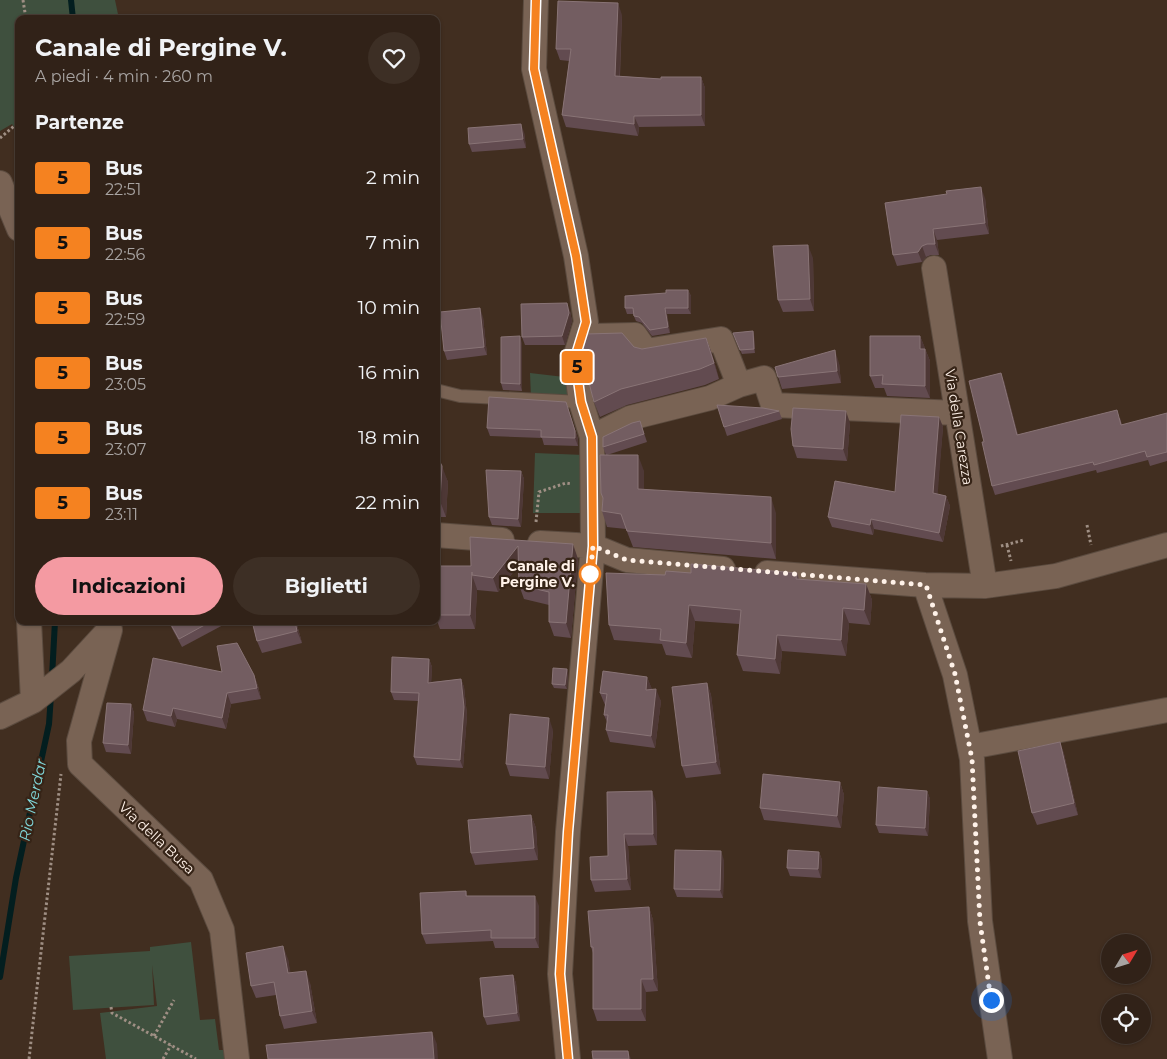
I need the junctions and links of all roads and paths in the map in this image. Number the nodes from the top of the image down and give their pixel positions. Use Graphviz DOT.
graph roads {
  1 [pos="23,0"];
  2 [pos="536,0"];
  3 [pos="25,15"];
  4 [pos="15,125"];
  5 [pos="0,138"];
  6 [pos="0,183"];
  7 [pos="15,219"];
  8 [pos="934,268"];
  9 [pos="581,336"];
  10 [pos="738,385"];
  11 [pos="440,391"];
  12 [pos="581,402"];
  13 [pos="957,413"];
  14 [pos="592,437"];
  15 [pos="592,486"];
  16 [pos="537,513"];
  17 [pos="1086,526"];
  18 [pos="440,535"];
  19 [pos="1007,544"];
  20 [pos="1167,545"];
  21 [pos="593,546"];
  22 [pos="1093,553"];
  23 [pos="1011,562"];
  24 [pos="926,585"];
  25 [pos="985,586"];
  26 [pos="30,625"];
  27 [pos="116,626"];
  28 [pos="48,689"];
  29 [pos="1167,710"];
  30 [pos="0,717"];
  31 [pos="970,746"];
  32 [pos="62,770"];
  33 [pos="174,1000"];
  34 [pos="111,1007"];
  35 [pos="154,1036"];
  36 [pos="171,1045"];
  37 [pos="29,1059"];
  38 [pos="164,1059"];
  39 [pos="196,1059"];
  40 [pos="237,1059"];
  41 [pos="568,1059"];
  42 [pos="1000,1059"];
  1 -- 3 [label="path"];
  2 -- 9 [label="street"];
  4 -- 5 [label="path"];
  6 -- 7 [label="street"];
  8 -- 13 [label="street, Via della Carezza"];
  9 -- 10 [label="street"];
  9 -- 12 [label="street"];
  10 -- 13 [label="street"];
  10 -- 14 [label="street"];
  11 -- 12 [label="lane"];
  12 -- 14 [label="street"];
  13 -- 25 [label="street, Via della Carezza"];
  14 -- 15 [label="street"];
  15 -- 16 [label="path"];
  15 -- 21 [label="street"];
  17 -- 22 [label="path"];
  18 -- 21 [label="street"];
  19 -- 23 [label="path"];
  20 -- 25 [label="street"];
  21 -- 24 [label="street"];
  21 -- 41 [label="street"];
  24 -- 25 [label="street"];
  24 -- 31 [label="street"];
  26 -- 28 [label="street"];
  27 -- 28 [label="street"];
  27 -- 40 [label="street, Via della Busa"];
  28 -- 30 [label="street"];
  29 -- 31 [label="street"];
  31 -- 42 [label="street"];
  32 -- 37 [label="path"];
  33 -- 35 [label="path"];
  34 -- 35 [label="path"];
  35 -- 36 [label="path"];
  36 -- 38 [label="path"];
  36 -- 39 [label="path"];
}
